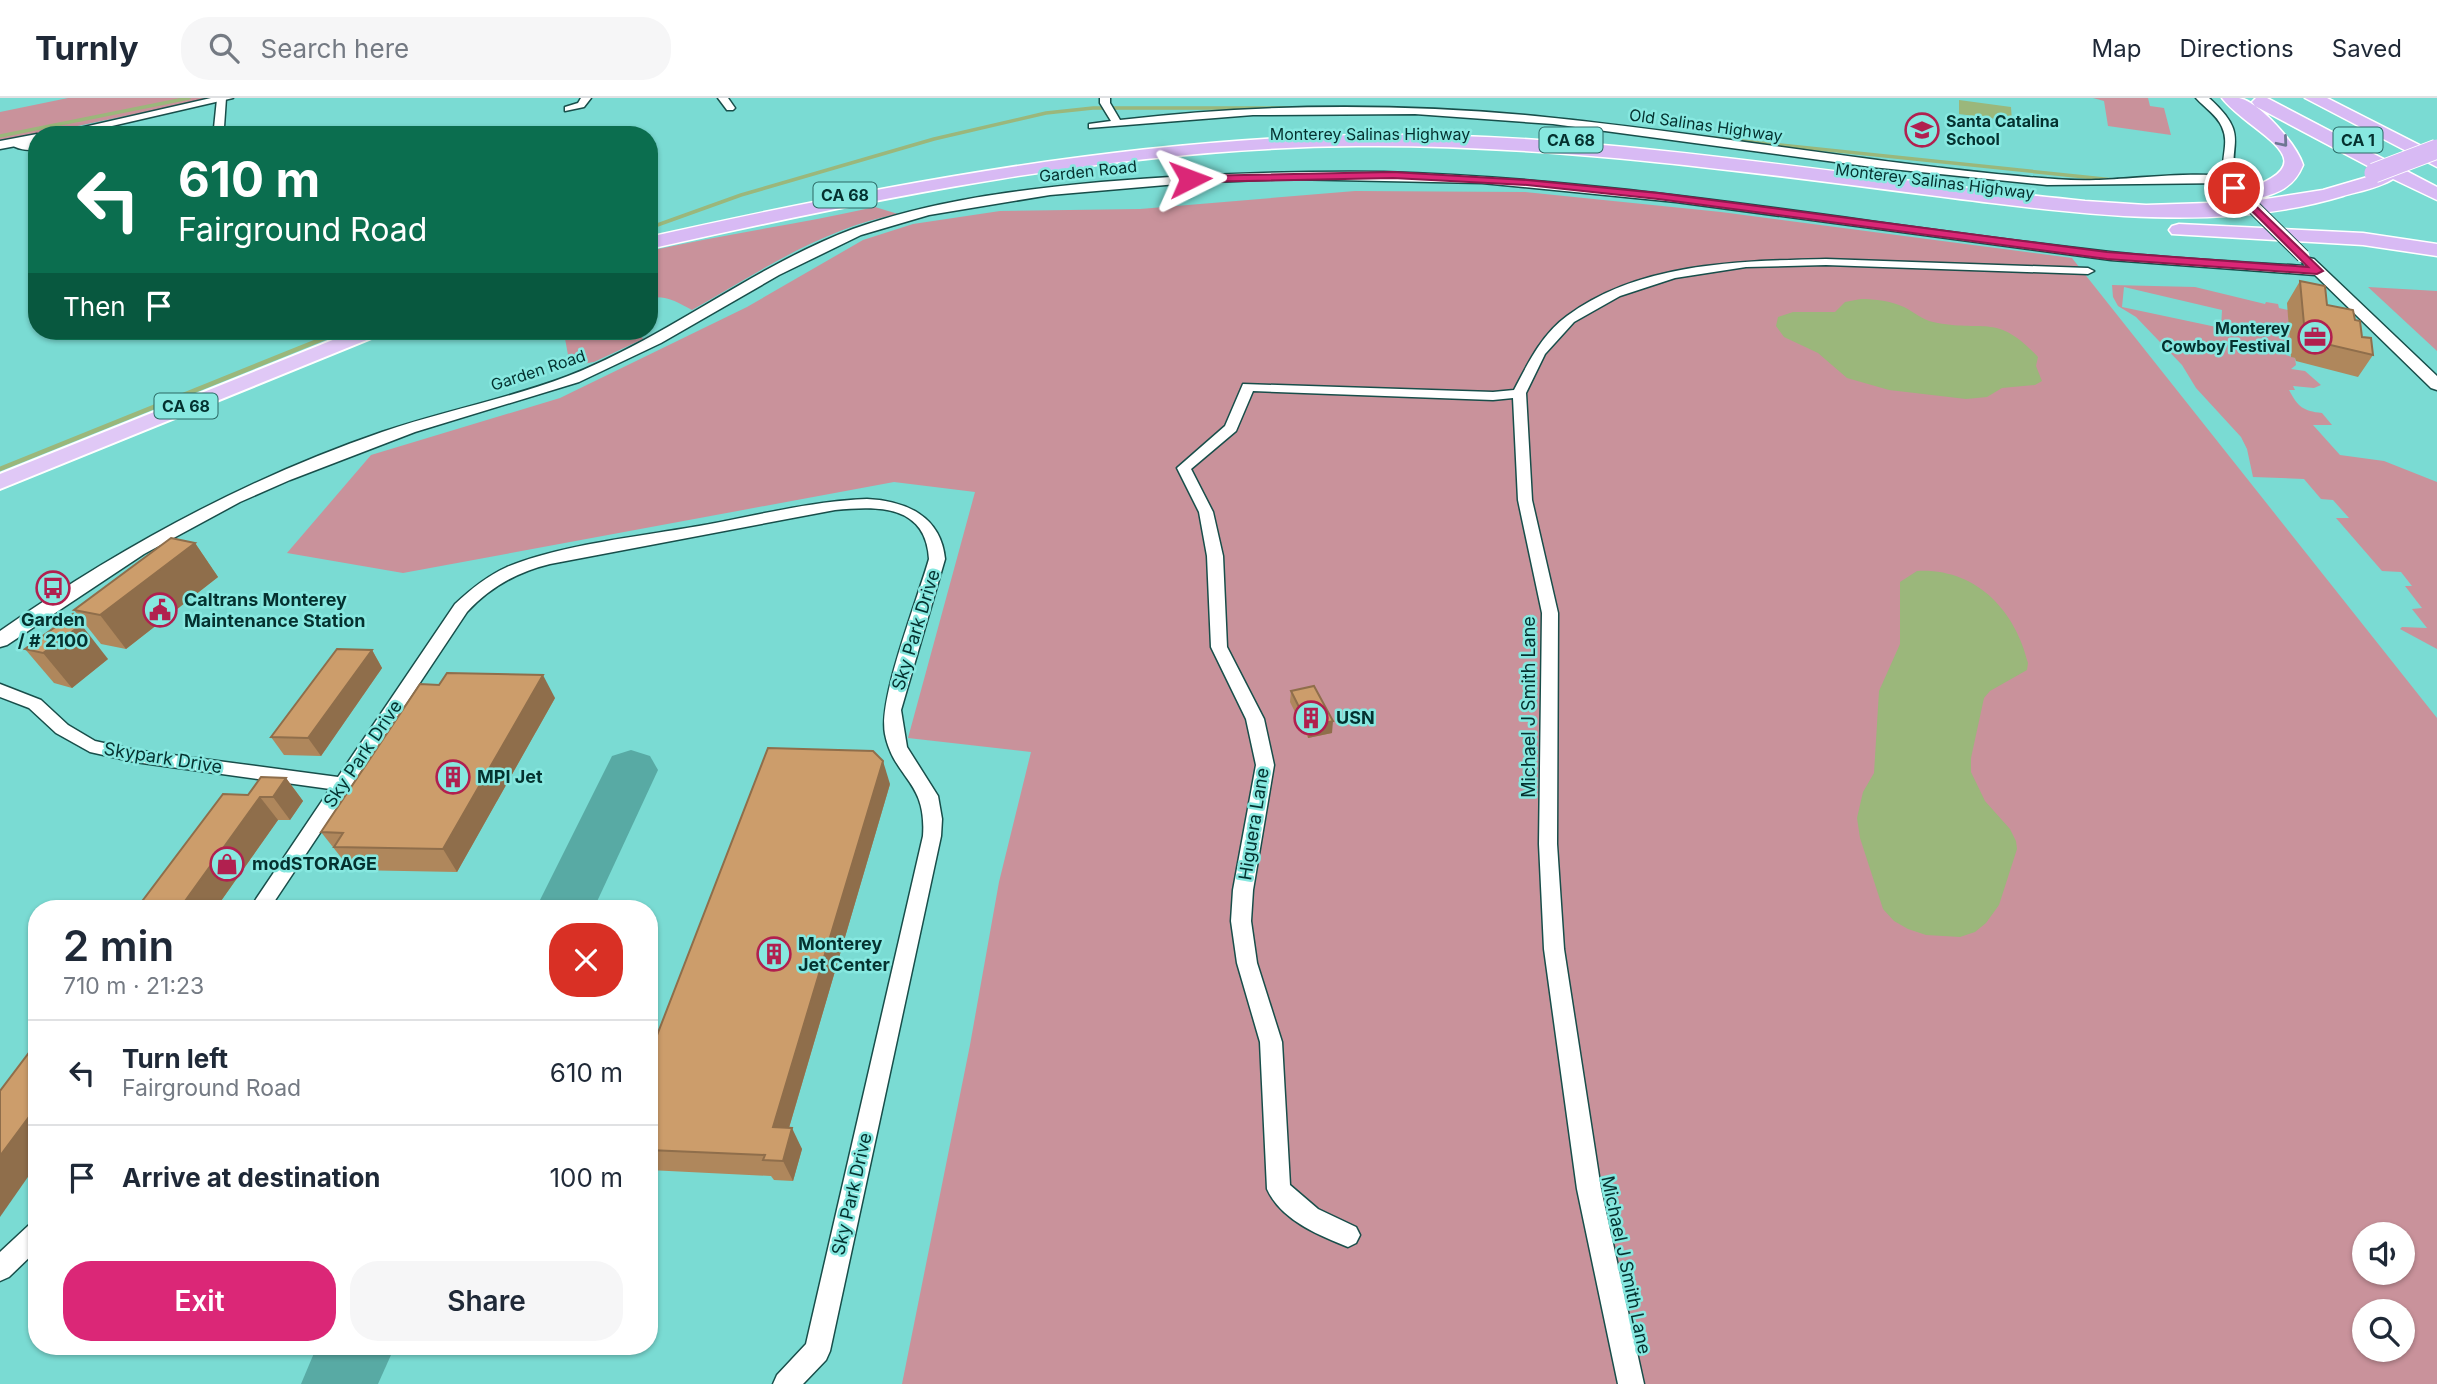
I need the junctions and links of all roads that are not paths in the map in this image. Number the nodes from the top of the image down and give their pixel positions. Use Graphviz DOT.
graph roads {
  1 [pos="586,98"];
  2 [pos="723,98"];
  3 [pos="1105,98"];
  4 [pos="2202,98"];
  5 [pos="2231,98"];
  6 [pos="2254,98"];
  7 [pos="2282,98"];
  8 [pos="2314,98"];
  9 [pos="2337,98"];
  10 [pos="225,99"];
  11 [pos="730,108"];
  12 [pos="568,109"];
  13 [pos="1117,122"];
  14 [pos="1092,125"];
  15 [pos="98,126"];
  16 [pos="219,126"];
  17 [pos="28,140"];
  18 [pos="13,143"];
  19 [pos="0,145"];
  20 [pos="28,148"];
  21 [pos="1591,152"];
  22 [pos="2437,155"];
  23 [pos="2379,176"];
  24 [pos="2437,178"];
  25 [pos="2232,184"];
  26 [pos="2437,194"];
  27 [pos="2097,200"];
  28 [pos="1979,205"];
  29 [pos="2437,238"];
  30 [pos="658,239"];
  31 [pos="658,239"];
  32 [pos="2437,250"];
  33 [pos="2088,271"];
  34 [pos="2317,271"];
  35 [pos="658,339"];
  36 [pos="350,340"];
  37 [pos="656,340"];
  38 [pos="2437,385"];
  39 [pos="1519,393"];
  40 [pos="0,482"];
  41 [pos="0,640"];
  42 [pos="0,690"];
  43 [pos="343,784"];
  44 [pos="265,900"];
  45 [pos="1348,1235"];
  46 [pos="28,1242"];
  47 [pos="0,1269"];
  48 [pos="786,1384"];
  49 [pos="1631,1384"];
  1 -- 12 [label="street"];
  2 -- 11 [label="street"];
  3 -- 13 [label="street"];
  4 -- 25 [label="street"];
  5 -- 27 [label="highway, CA 68, one-way"];
  6 -- 26 [label="highway"];
  7 -- 24 [label="highway, CA 1"];
  8 -- 22 [label="highway, CA 1"];
  9 -- 22 [label="highway"];
  10 -- 15 [label="street"];
  10 -- 16 [label="street"];
  13 -- 14 [label="street, Old Salinas Highway"];
  13 -- 25 [label="street, Old Salinas Highway"];
  17 -- 18 [label="street"];
  18 -- 19 [label="street"];
  18 -- 20 [label="street"];
  21 -- 23 [label="highway, CA 68"];
  21 -- 28 [label="highway"];
  21 -- 31 [label="highway, Monterey Salinas Highway / CA 68"];
  22 -- 23 [label="highway, CA 68"];
  23 -- 27 [label="highway"];
  25 -- 34 [label="street, bridge"];
  27 -- 30 [label="highway, Monterey Salinas Highway / CA 68"];
  28 -- 29 [label="highway"];
  28 -- 32 [label="highway"];
  33 -- 39 [label="street, Michael J Smith Lane"];
  34 -- 35 [label="street, Garden Road"];
  34 -- 38 [label="street"];
  36 -- 40 [label="highway, CA 68"];
  37 -- 41 [label="street, Garden Road"];
  39 -- 45 [label="street, Higuera Lane"];
  39 -- 49 [label="street, Michael J Smith Lane"];
  42 -- 43 [label="street, Skypark Drive"];
  43 -- 44 [label="street, Sky Park Drive"];
  43 -- 48 [label="street, Sky Park Drive"];
  46 -- 47 [label="street"];
}
